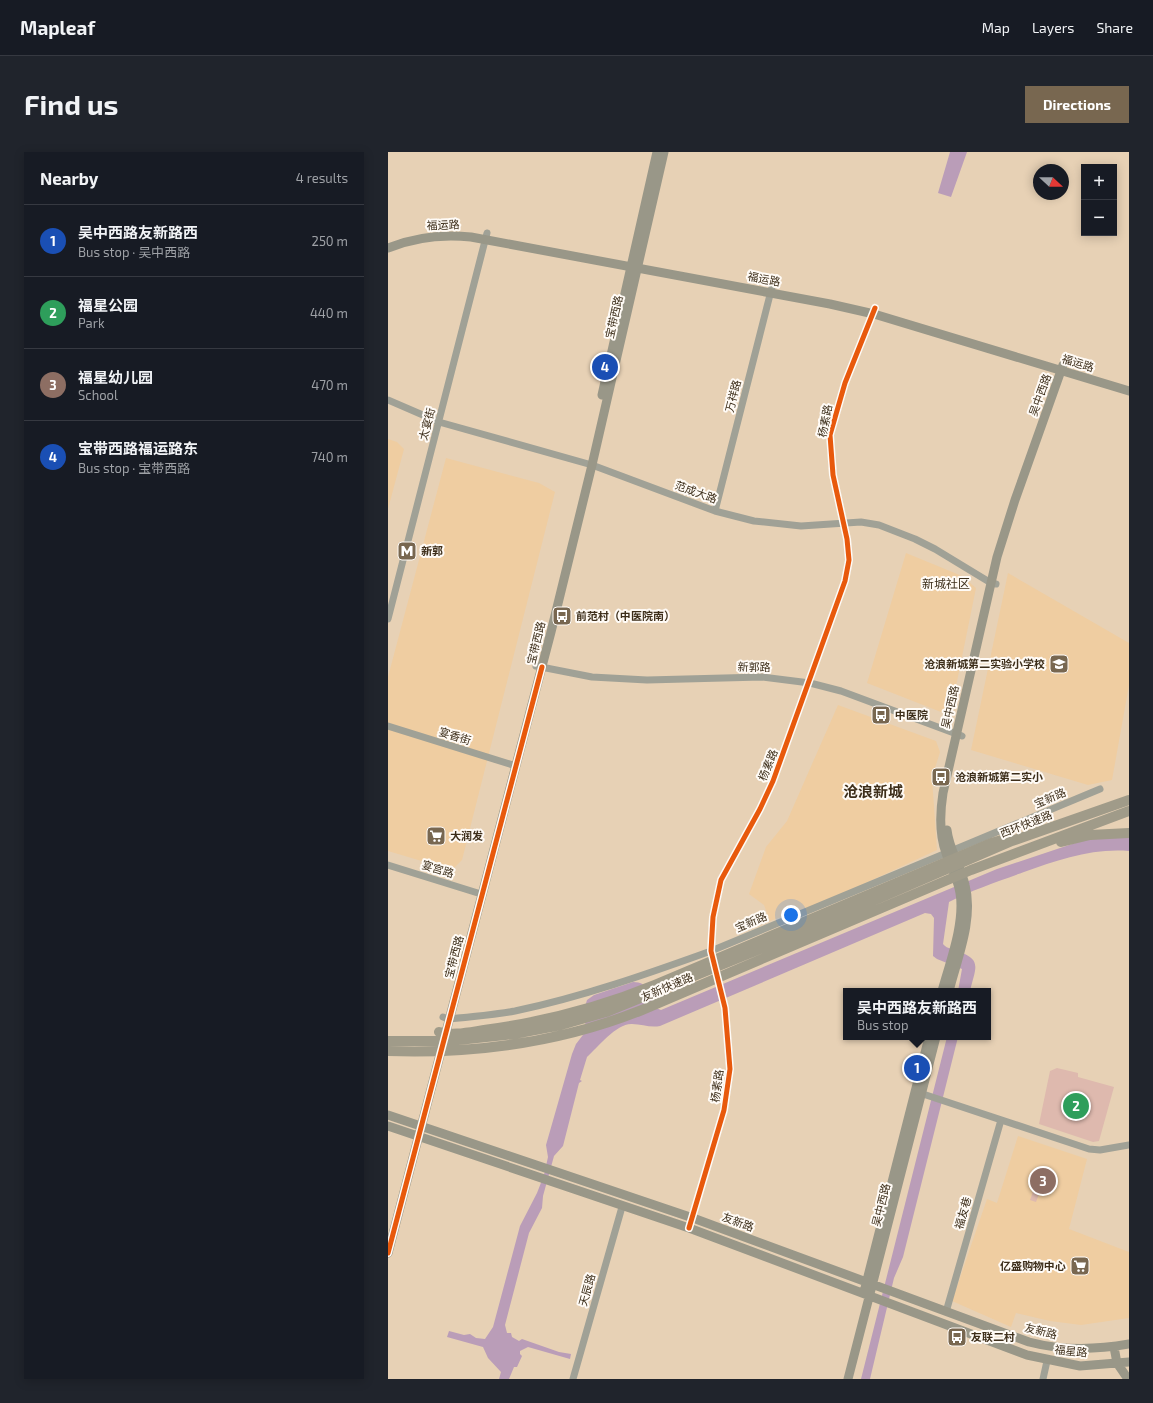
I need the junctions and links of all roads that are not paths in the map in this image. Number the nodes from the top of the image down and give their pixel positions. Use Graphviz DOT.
graph roads {
  1 [pos="657,152"];
  2 [pos="664,152"];
  3 [pos="651,193"];
  4 [pos="487,236"];
  5 [pos="388,242"];
  6 [pos="388,248"];
  7 [pos="635,265"];
  8 [pos="771,290"];
  9 [pos="875,311"];
  10 [pos="1065,368"];
  11 [pos="1129,384"];
  12 [pos="1129,391"];
  13 [pos="388,400"];
  14 [pos="439,422"];
  15 [pos="589,464"];
  16 [pos="715,511"];
  17 [pos="843,523"];
  18 [pos="994,583"];
  19 [pos="388,620"];
  20 [pos="539,666"];
  21 [pos="810,683"];
  22 [pos="388,726"];
  23 [pos="959,736"];
  24 [pos="513,765"];
  25 [pos="1100,788"];
  26 [pos="1129,794"];
  27 [pos="1114,800"];
  28 [pos="1129,800"];
  29 [pos="1129,811"];
  30 [pos="1084,816"];
  31 [pos="1129,833"];
  32 [pos="1012,842"];
  33 [pos="952,854"];
  34 [pos="388,865"];
  35 [pos="972,870"];
  36 [pos="933,876"];
  37 [pos="478,893"];
  38 [pos="711,951"];
  39 [pos="951,969"];
  40 [pos="943,988"];
  41 [pos="948,988"];
  42 [pos="446,1018"];
  43 [pos="442,1033"];
  44 [pos="928,1040"];
  45 [pos="935,1040"];
  46 [pos="388,1041"];
  47 [pos="388,1051"];
  48 [pos="918,1092"];
  49 [pos="388,1115"];
  50 [pos="1001,1120"];
  51 [pos="418,1125"];
  52 [pos="388,1126"];
  53 [pos="415,1136"];
  54 [pos="1129,1145"];
  55 [pos="622,1206"];
  56 [pos="693,1218"];
  57 [pos="689,1228"];
  58 [pos="388,1230"];
  59 [pos="388,1253"];
  60 [pos="874,1285"];
  61 [pos="870,1296"];
  62 [pos="946,1312"];
  63 [pos="1129,1344"];
  64 [pos="1111,1347"];
  65 [pos="1012,1350"];
  66 [pos="1079,1350"];
  67 [pos="1048,1361"];
  68 [pos="1129,1362"];
  69 [pos="1114,1364"];
  70 [pos="573,1379"];
  71 [pos="843,1379"];
  72 [pos="848,1379"];
  73 [pos="1043,1379"];
  74 [pos="1121,1379"];
  75 [pos="1128,1379"];
  1 -- 3 [label="main road, 宝带西路"];
  2 -- 3 [label="main road, 宝带西路"];
  3 -- 7 [label="main road, 宝带西路"];
  4 -- 5 [label="main road, 福运路"];
  4 -- 6 [label="main road, 福运路"];
  4 -- 7 [label="main road, 福运路"];
  4 -- 14 [label="street, 太宴街"];
  7 -- 8 [label="main road, 福运路"];
  7 -- 15 [label="main road, 宝带西路"];
  8 -- 9 [label="main road, 福运路"];
  8 -- 16 [label="street, 万祥路"];
  9 -- 10 [label="main road, 福运路"];
  9 -- 17 [label="street, 杨素路"];
  10 -- 11 [label="main road, 福运路"];
  10 -- 12 [label="main road, 福运路"];
  10 -- 18 [label="main road, 吴中西路"];
  13 -- 14 [label="street, 范成大路"];
  14 -- 15 [label="street, 范成大路"];
  14 -- 19 [label="street, 太宴街"];
  15 -- 16 [label="street, 范成大路"];
  15 -- 20 [label="main road, 宝带西路"];
  16 -- 17 [label="street, 范成大路"];
  17 -- 18 [label="street, 范成大路"];
  17 -- 21 [label="street, 杨素路"];
  18 -- 23 [label="main road, 吴中西路"];
  20 -- 21 [label="street, 新郭路"];
  20 -- 24 [label="main road, 宝带西路"];
  21 -- 23 [label="street, 新郭路"];
  21 -- 38 [label="street, 杨素路"];
  22 -- 24 [label="street, 宴香街"];
  23 -- 33 [label="main road, 吴中西路"];
  24 -- 37 [label="main road, 宝带西路"];
  25 -- 33 [label="street, 宝新路"];
  26 -- 27 [label="highway"];
  27 -- 30 [label="highway"];
  27 -- 33 [label="highway"];
  28 -- 30 [label="highway, 西环快速路"];
  29 -- 35 [label="highway"];
  30 -- 32 [label="highway, 西环快速路"];
  31 -- 35 [label="highway"];
  32 -- 33 [label="highway"];
  32 -- 36 [label="highway, 西环快速路"];
  33 -- 38 [label="street, 宝新路"];
  33 -- 39 [label="main road, 吴中西路"];
  33 -- 43 [label="highway"];
  34 -- 37 [label="street, 宴宫路"];
  35 -- 47 [label="highway, 友新快速路"];
  36 -- 46 [label="highway, 友新快速路"];
  37 -- 42 [label="main road, 宝带西路"];
  38 -- 42 [label="street, 宝新路"];
  38 -- 56 [label="street, 杨素路"];
  39 -- 40 [label="main road, 吴中西路"];
  39 -- 41 [label="main road, 吴中西路"];
  42 -- 43 [label="main road, 宝带西路"];
  43 -- 51 [label="main road, 宝带西路"];
  44 -- 48 [label="main road, 吴中西路"];
  45 -- 48 [label="main road, 吴中西路"];
  48 -- 50 [label="street"];
  48 -- 60 [label="main road, 吴中西路"];
  49 -- 51 [label="main road, 友新路"];
  50 -- 54 [label="street"];
  50 -- 62 [label="street, 福友巷"];
  51 -- 53 [label="main road, 宝带西路"];
  51 -- 56 [label="main road, 友新路"];
  52 -- 53 [label="main road, 友新路"];
  53 -- 55 [label="main road, 友新路"];
  53 -- 58 [label="main road, 宝带西路"];
  53 -- 59 [label="main road, 宝带西路"];
  55 -- 57 [label="main road, 友新路"];
  55 -- 70 [label="street, 天辰路"];
  56 -- 57 [label="street, 杨素路"];
  56 -- 60 [label="main road, 友新路"];
  57 -- 61 [label="main road, 友新路"];
  60 -- 61 [label="main road, 吴中西路"];
  60 -- 62 [label="main road, 友新路"];
  61 -- 65 [label="main road, 友新路"];
  61 -- 71 [label="main road, 吴中西路"];
  61 -- 72 [label="main road, 吴中西路"];
  62 -- 66 [label="main road, 友新路"];
  63 -- 64 [label="main road, 福星路"];
  64 -- 66 [label="main road, 福星路"];
  64 -- 69 [label="main road"];
  65 -- 67 [label="main road, 福星路"];
  67 -- 69 [label="main road, 福星路"];
  67 -- 73 [label="street"];
  68 -- 69 [label="main road, 福星路"];
  69 -- 74 [label="main road"];
  69 -- 75 [label="main road"];
}
